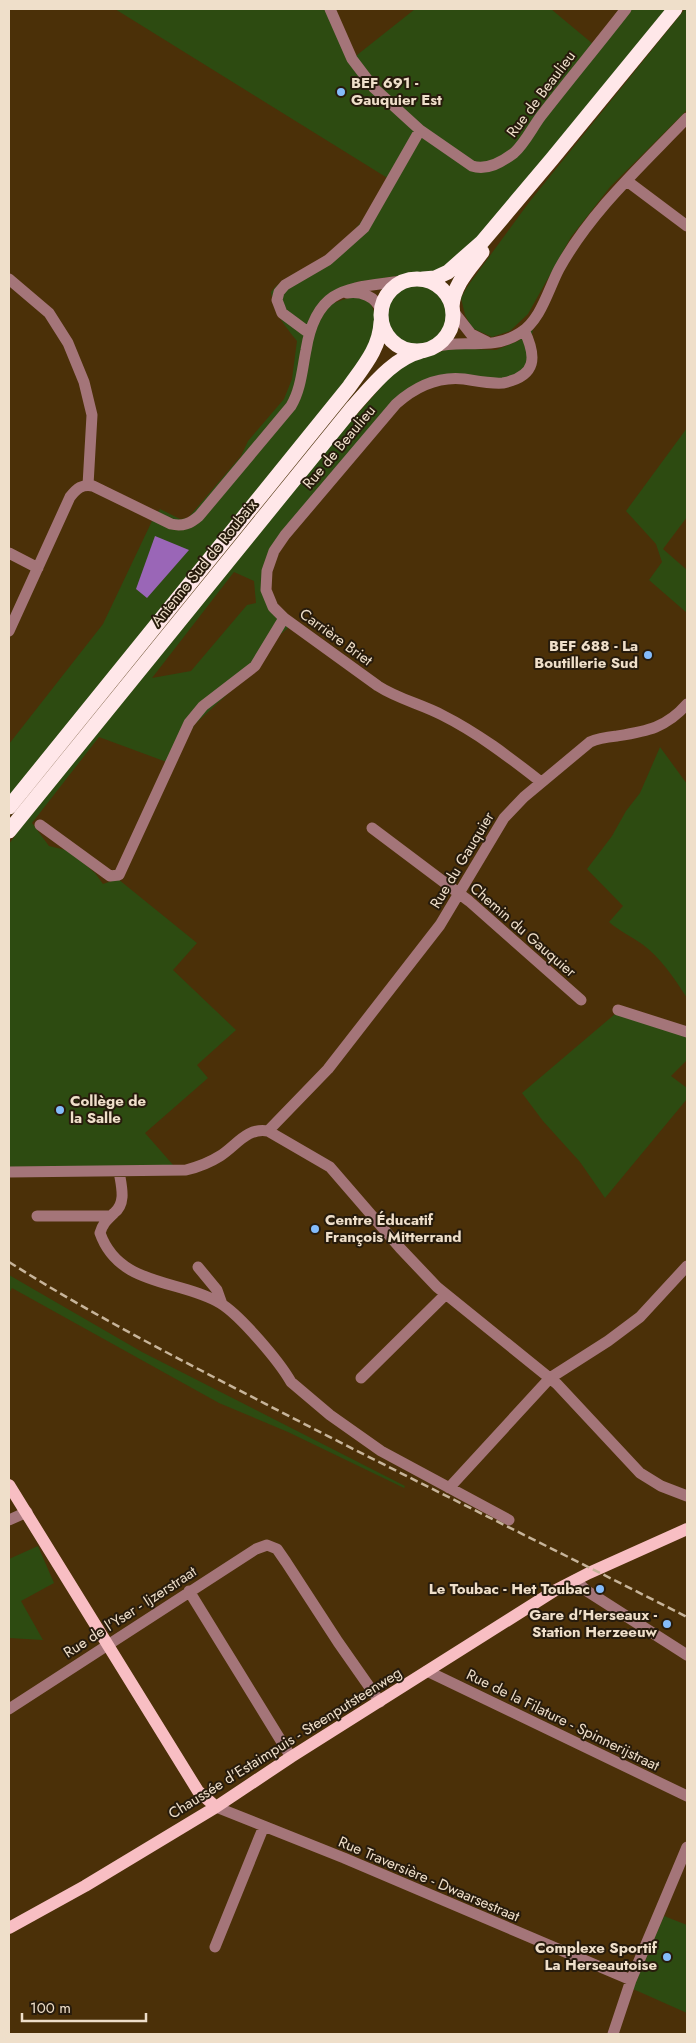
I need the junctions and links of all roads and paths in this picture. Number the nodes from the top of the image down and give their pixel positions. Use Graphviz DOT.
graph roads {
  1 [pos="330,9"];
  2 [pos="626,9"];
  3 [pos="675,9"];
  4 [pos="687,118"];
  5 [pos="420,130"];
  6 [pos="552,159"];
  7 [pos="627,182"];
  8 [pos="687,226"];
  9 [pos="9,279"];
  10 [pos="423,279"];
  11 [pos="408,280"];
  12 [pos="336,296"];
  13 [pos="453,309"];
  14 [pos="381,316"];
  15 [pos="524,330"];
  16 [pos="309,333"];
  17 [pos="496,342"];
  18 [pos="428,349"];
  19 [pos="88,486"];
  20 [pos="9,553"];
  21 [pos="38,568"];
  22 [pos="284,618"];
  23 [pos="9,631"];
  24 [pos="687,704"];
  25 [pos="541,782"];
  26 [pos="16,807"];
  27 [pos="40,825"];
  28 [pos="372,828"];
  29 [pos="9,831"];
  30 [pos="459,894"];
  31 [pos="581,1000"];
  32 [pos="618,1010"];
  33 [pos="687,1032"];
  34 [pos="268,1131"];
  35 [pos="119,1171"];
  36 [pos="9,1172"];
  37 [pos="37,1216"];
  38 [pos="111,1216"];
  39 [pos="198,1266"];
  40 [pos="687,1266"];
  41 [pos="445,1295"];
  42 [pos="222,1304"];
  43 [pos="361,1378"];
  44 [pos="550,1378"];
  45 [pos="9,1485"];
  46 [pos="448,1488"];
  47 [pos="687,1496"];
  48 [pos="27,1512"];
  49 [pos="9,1520"];
  50 [pos="509,1520"];
  51 [pos="687,1529"];
  52 [pos="575,1580"];
  53 [pos="189,1591"];
  54 [pos="108,1646"];
  55 [pos="687,1655"];
  56 [pos="427,1671"];
  57 [pos="380,1702"];
  58 [pos="9,1709"];
  59 [pos="291,1757"];
  60 [pos="687,1796"];
  61 [pos="216,1807"];
  62 [pos="264,1826"];
  63 [pos="687,1847"];
  64 [pos="9,1928"];
  65 [pos="215,1947"];
  66 [pos="630,1980"];
  67 [pos="613,2034"];
  1 -- 5 [label="street, Rue de Beaulieu"];
  2 -- 5 [label="street, Rue de Beaulieu"];
  3 -- 6 [label="highway"];
  4 -- 7 [label="street"];
  5 -- 16 [label="street"];
  6 -- 10 [label="highway"];
  6 -- 13 [label="highway"];
  7 -- 8 [label="street"];
  7 -- 15 [label="street"];
  9 -- 19 [label="street"];
  10 -- 11 [label="highway"];
  10 -- 13 [label="highway"];
  11 -- 12 [label="street"];
  11 -- 14 [label="highway"];
  12 -- 14 [label="street"];
  12 -- 16 [label="street"];
  13 -- 17 [label="street"];
  13 -- 18 [label="highway"];
  14 -- 18 [label="highway"];
  14 -- 26 [label="highway, Antenne Sud de Roubaix"];
  15 -- 17 [label="street"];
  15 -- 22 [label="street, Rue de Beaulieu"];
  16 -- 19 [label="street"];
  17 -- 18 [label="street"];
  18 -- 26 [label="highway, Antenne Sud de Roubaix"];
  19 -- 21 [label="street"];
  20 -- 21 [label="street"];
  21 -- 23 [label="street"];
  22 -- 25 [label="street, Carrière Briet"];
  22 -- 27 [label="street, Carrière Briet"];
  24 -- 25 [label="street, Rue du Gauquier"];
  25 -- 30 [label="street, Rue du Gauquier"];
  26 -- 29 [label="highway"];
  28 -- 30 [label="street, Chemin du Gauquier"];
  30 -- 31 [label="street, Chemin du Gauquier"];
  30 -- 34 [label="street, Rue du Gauquier"];
  32 -- 33 [label="street"];
  34 -- 35 [label="street"];
  34 -- 41 [label="street"];
  35 -- 36 [label="street"];
  35 -- 38 [label="street"];
  37 -- 38 [label="street"];
  38 -- 42 [label="street"];
  39 -- 42 [label="street"];
  40 -- 44 [label="street"];
  41 -- 43 [label="street"];
  41 -- 44 [label="street"];
  42 -- 46 [label="street"];
  44 -- 46 [label="street"];
  44 -- 47 [label="street"];
  45 -- 48 [label="main road"];
  46 -- 50 [label="street"];
  48 -- 49 [label="street"];
  48 -- 54 [label="main road"];
  51 -- 52 [label="main road, Chaussée d'Estaimpuis - Steenputsteenweg"];
  52 -- 55 [label="street"];
  52 -- 56 [label="main road, Chaussée d'Estaimpuis - Steenputsteenweg"];
  53 -- 54 [label="street, Rue de l'Yser - Ijzerstraat"];
  53 -- 57 [label="street, Rue de l'Yser - Ijzerstraat"];
  53 -- 59 [label="street"];
  54 -- 58 [label="street, Rue de l'Yser - Ijzerstraat"];
  54 -- 61 [label="main road"];
  56 -- 57 [label="main road, Chaussée d'Estaimpuis - Steenputsteenweg"];
  56 -- 60 [label="street, Rue de la Filature - Spinnerijstraat"];
  57 -- 59 [label="main road, Chaussée d'Estaimpuis - Steenputsteenweg"];
  59 -- 61 [label="main road, Chaussée d'Estaimpuis - Steenputsteenweg"];
  61 -- 62 [label="street, Rue Traversière - Dwaarsestraat"];
  61 -- 64 [label="main road, Chaussée d'Estaimpuis - Steenputsteenweg"];
  62 -- 65 [label="street"];
  62 -- 66 [label="street, Rue Traversière - Dwaarsestraat"];
  63 -- 66 [label="street"];
  66 -- 67 [label="street"];
}
